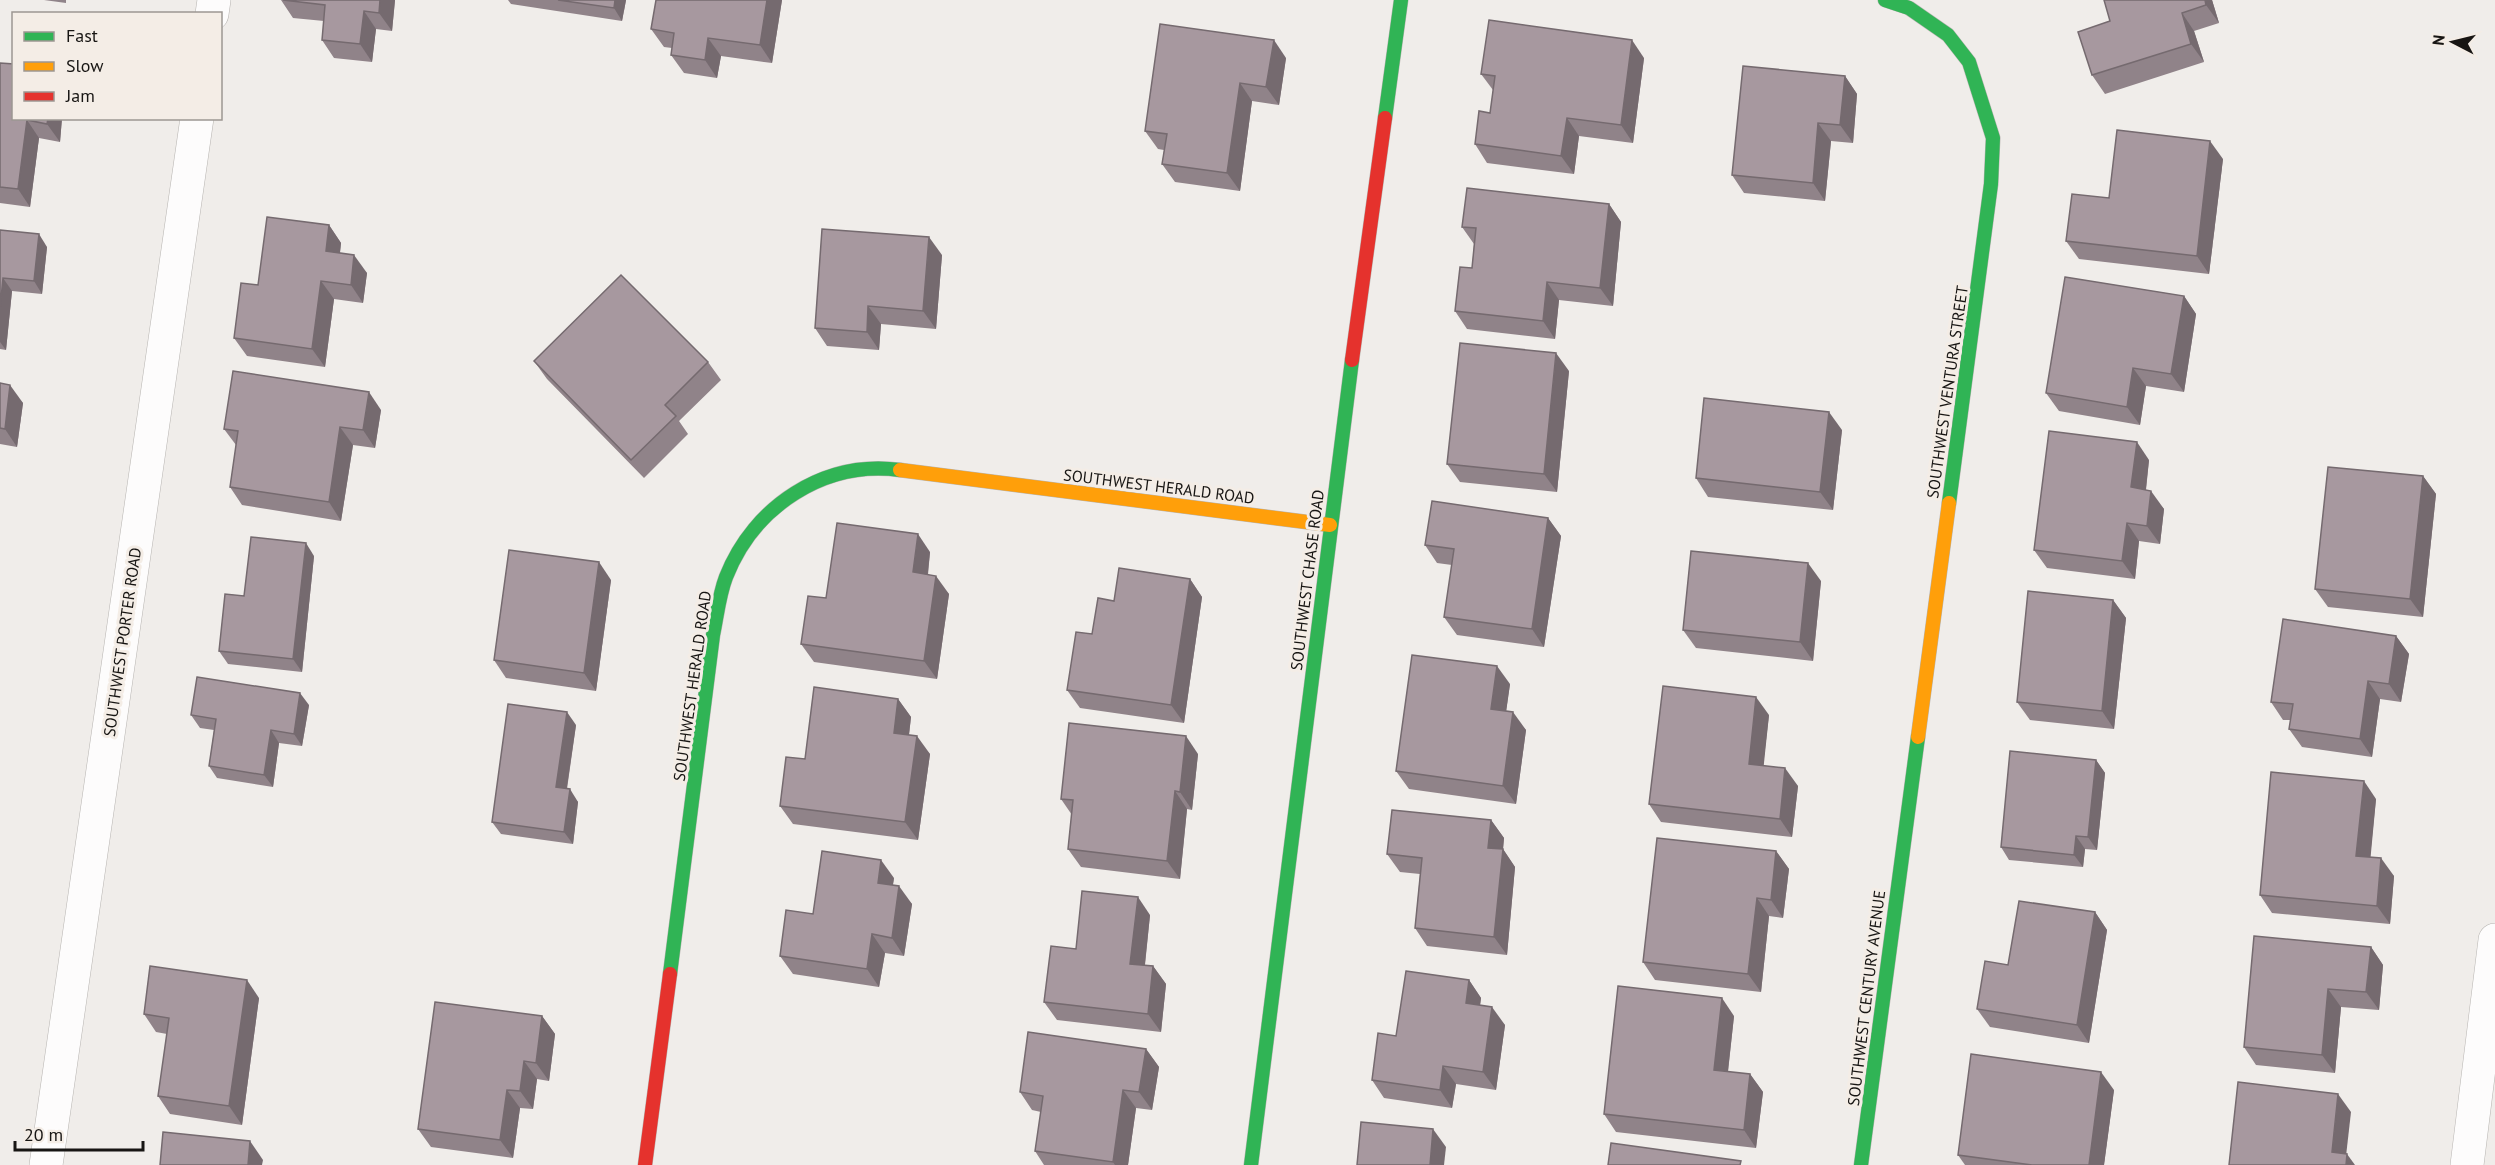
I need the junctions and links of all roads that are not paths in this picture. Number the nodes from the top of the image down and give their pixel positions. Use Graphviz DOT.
graph roads {
  1 [pos="1401,0"];
  2 [pos="1885,0"];
  3 [pos="197,120"];
  4 [pos="1330,525"];
  5 [pos="1904,834"];
  6 [pos="2495,940"];
  7 [pos="46,1165"];
  8 [pos="645,1165"];
  9 [pos="1251,1165"];
  10 [pos="1861,1165"];
  11 [pos="2467,1165"];
  1 -- 4 [label="street, SOUTHWEST CHASE ROAD"];
  2 -- 5 [label="street, SOUTHWEST VENTURA STREET"];
  3 -- 7 [label="street, SOUTHWEST PORTER ROAD"];
  4 -- 8 [label="street, SOUTHWEST HERALD ROAD"];
  4 -- 9 [label="street, SOUTHWEST CHASE ROAD"];
  5 -- 10 [label="street, SOUTHWEST CENTURY AVENUE"];
  6 -- 11 [label="street"];
}
